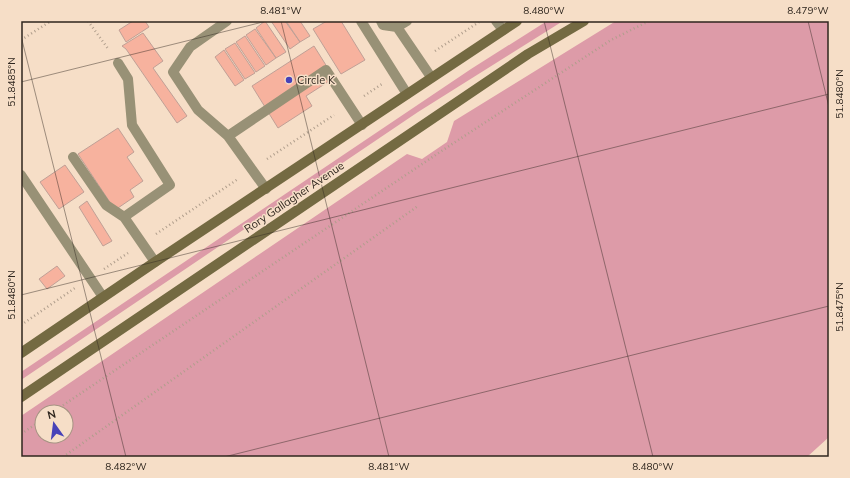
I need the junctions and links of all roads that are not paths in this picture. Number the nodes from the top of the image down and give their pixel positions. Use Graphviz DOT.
graph roads {
  1 [pos="227,21"];
  2 [pos="361,21"];
  3 [pos="381,21"];
  4 [pos="407,21"];
  5 [pos="496,21"];
  6 [pos="517,21"];
  7 [pos="584,21"];
  8 [pos="397,27"];
  9 [pos="502,30"];
  10 [pos="118,63"];
  11 [pos="431,77"];
  12 [pos="407,94"];
  13 [pos="362,125"];
  14 [pos="228,136"];
  15 [pos="73,157"];
  16 [pos="21,175"];
  17 [pos="266,189"];
  18 [pos="124,218"];
  19 [pos="155,262"];
  20 [pos="103,298"];
  21 [pos="21,353"];
  22 [pos="21,397"];
  1 -- 14 [label="lane"];
  2 -- 12 [label="lane"];
  3 -- 8 [label="lane"];
  4 -- 8 [label="lane"];
  5 -- 9 [label="lane"];
  6 -- 9 [label="street, Rory Gallagher Avenue"];
  7 -- 22 [label="street, Rory Gallagher Avenue"];
  8 -- 11 [label="lane"];
  9 -- 11 [label="street, Rory Gallagher Avenue"];
  10 -- 18 [label="lane"];
  11 -- 12 [label="street, Rory Gallagher Avenue"];
  12 -- 13 [label="street, Rory Gallagher Avenue"];
  13 -- 14 [label="lane"];
  13 -- 17 [label="street, Rory Gallagher Avenue"];
  14 -- 17 [label="lane"];
  15 -- 18 [label="lane"];
  16 -- 20 [label="lane"];
  17 -- 19 [label="street, Rory Gallagher Avenue"];
  18 -- 19 [label="lane"];
  19 -- 20 [label="street, Rory Gallagher Avenue"];
  20 -- 21 [label="street, Rory Gallagher Avenue"];
}
